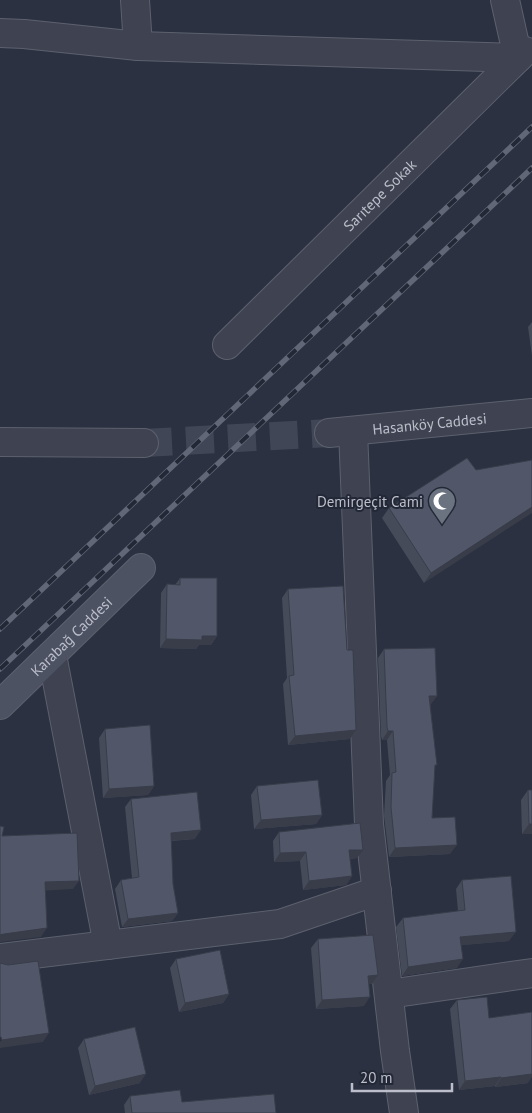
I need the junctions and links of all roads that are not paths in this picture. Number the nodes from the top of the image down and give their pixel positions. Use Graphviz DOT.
graph roads {
  1 [pos="135,0"];
  2 [pos="505,0"];
  3 [pos="0,34"];
  4 [pos="138,46"];
  5 [pos="525,52"];
  6 [pos="227,345"];
  7 [pos="532,413"];
  8 [pos="0,442"];
  9 [pos="144,443"];
  10 [pos="141,568"];
  11 [pos="52,655"];
  12 [pos="0,705"];
  13 [pos="377,891"];
  14 [pos="108,945"];
  15 [pos="0,958"];
  16 [pos="532,973"];
  17 [pos="389,994"];
  18 [pos="404,1113"];
  1 -- 4 [label="street"];
  2 -- 5 [label="street"];
  3 -- 4 [label="street"];
  4 -- 5 [label="street"];
  5 -- 6 [label="street, Sarıtepe Sokak"];
  7 -- 13 [label="street, Hasanköy Caddesi"];
  8 -- 9 [label="street"];
  10 -- 11 [label="main road, Karabağ Caddesi"];
  11 -- 12 [label="main road, Karabağ Caddesi"];
  11 -- 14 [label="street"];
  13 -- 14 [label="street"];
  13 -- 17 [label="street"];
  14 -- 15 [label="street"];
  16 -- 17 [label="street"];
  17 -- 18 [label="street"];
}
